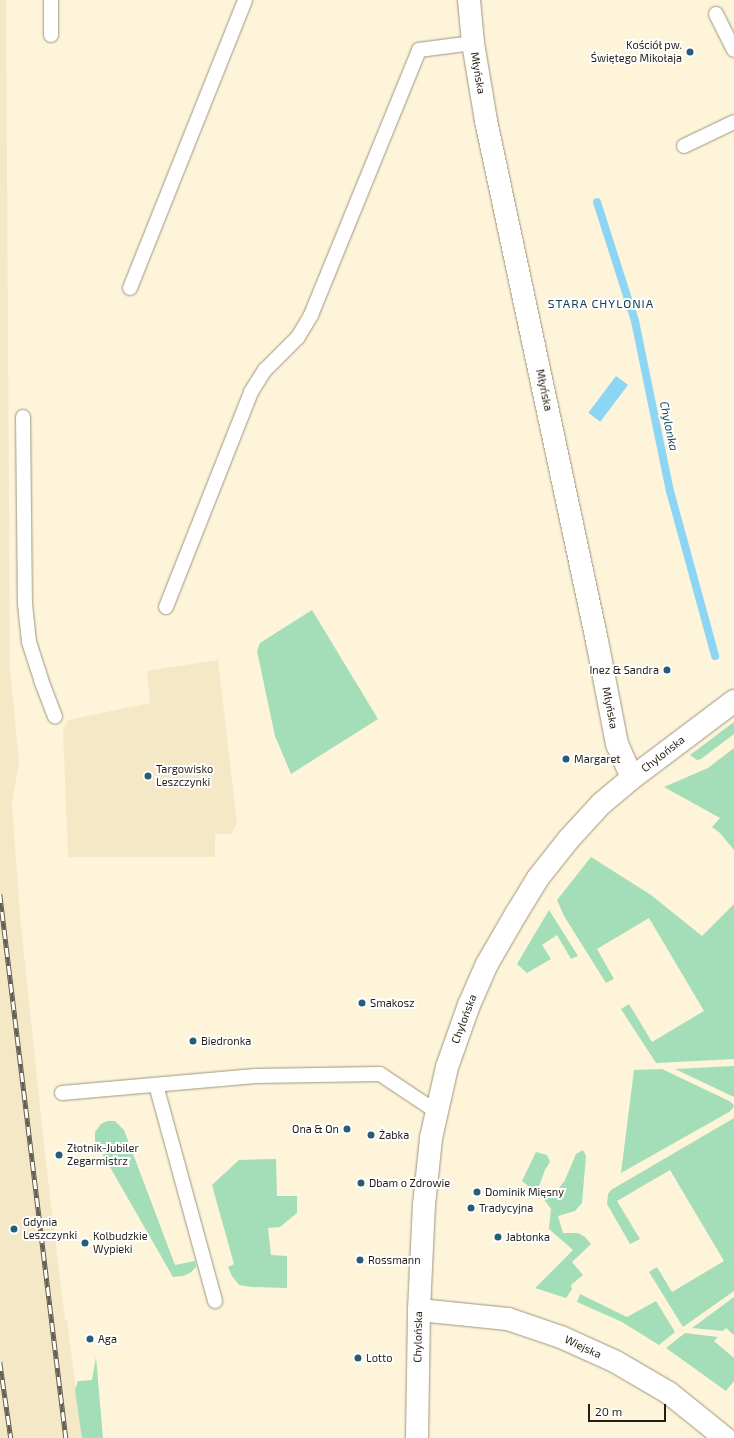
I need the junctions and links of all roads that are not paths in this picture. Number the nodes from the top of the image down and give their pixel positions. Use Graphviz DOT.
graph roads {
  1 [pos="244,0"];
  2 [pos="469,0"];
  3 [pos="52,1"];
  4 [pos="716,14"];
  5 [pos="51,35"];
  6 [pos="473,43"];
  7 [pos="734,50"];
  8 [pos="734,122"];
  9 [pos="684,146"];
  10 [pos="130,288"];
  11 [pos="23,417"];
  12 [pos="166,607"];
  13 [pos="734,701"];
  14 [pos="55,716"];
  15 [pos="632,778"];
  16 [pos="156,1085"];
  17 [pos="62,1093"];
  18 [pos="437,1112"];
  19 [pos="215,1301"];
  20 [pos="419,1310"];
  21 [pos="417,1438"];
  22 [pos="725,1438"];
  1 -- 10 [label="lane"];
  2 -- 6 [label="street, Młyńska"];
  3 -- 5 [label="lane"];
  4 -- 7 [label="lane"];
  6 -- 12 [label="lane"];
  6 -- 15 [label="street, Młyńska"];
  8 -- 9 [label="lane"];
  11 -- 14 [label="lane"];
  13 -- 15 [label="street, Chylońska"];
  15 -- 18 [label="street, Chylońska"];
  16 -- 17 [label="lane"];
  16 -- 18 [label="lane"];
  16 -- 19 [label="lane"];
  18 -- 20 [label="street, Chylońska"];
  20 -- 21 [label="street, Chylońska"];
  20 -- 22 [label="street, Wiejska"];
}
